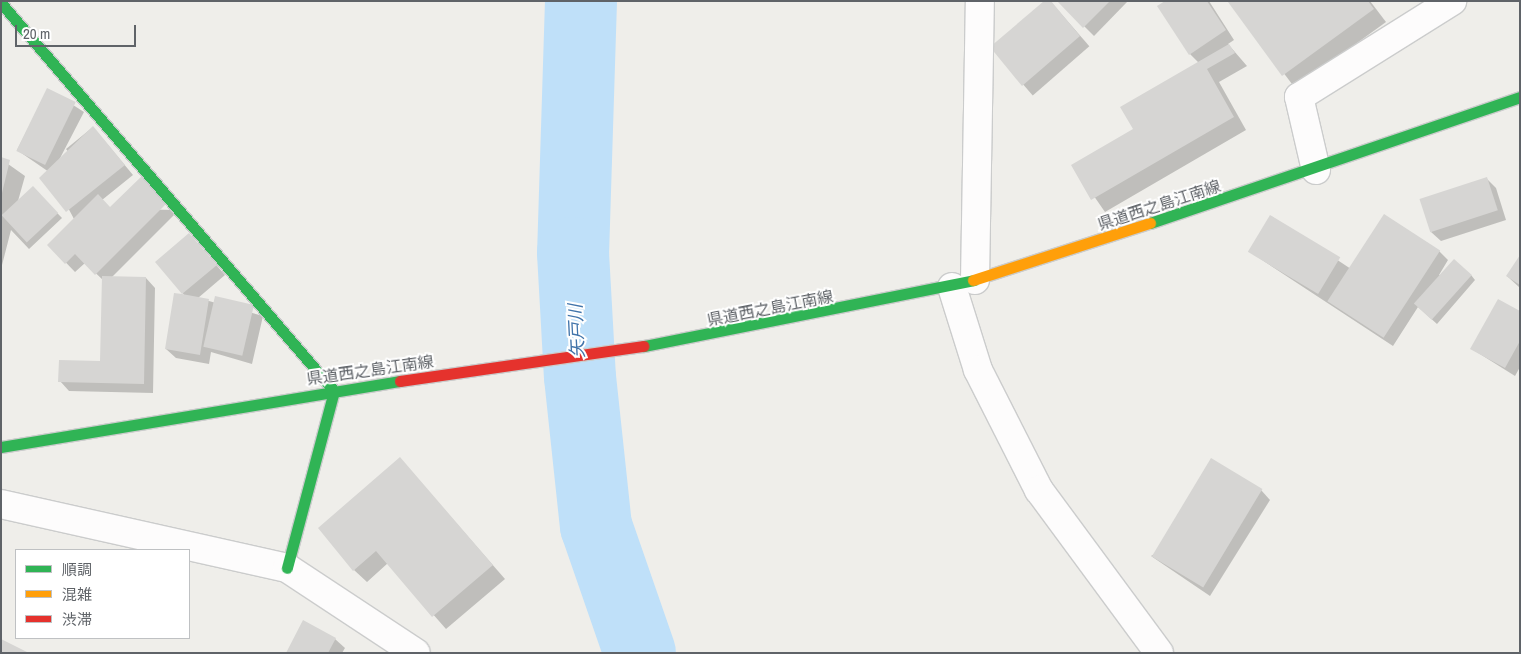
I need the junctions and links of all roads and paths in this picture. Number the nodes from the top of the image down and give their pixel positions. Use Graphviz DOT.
graph roads {
  1 [pos="980,1"];
  2 [pos="1452,1"];
  3 [pos="1,3"];
  4 [pos="1520,97"];
  5 [pos="1316,170"];
  6 [pos="963,283"];
  7 [pos="334,391"];
  8 [pos="1,447"];
  9 [pos="1,504"];
  10 [pos="287,568"];
  11 [pos="416,653"];
  12 [pos="1159,653"];
  1 -- 6 [label="street"];
  2 -- 5 [label="street"];
  3 -- 7 [label="main road"];
  4 -- 5 [label="main road, 県道西之島江南線"];
  5 -- 6 [label="main road, 県道西之島江南線"];
  6 -- 7 [label="main road, 県道西之島江南線"];
  6 -- 12 [label="street"];
  7 -- 8 [label="main road, 県道西之島江南線"];
  7 -- 10 [label="main road"];
  9 -- 10 [label="street"];
  10 -- 11 [label="street"];
}
